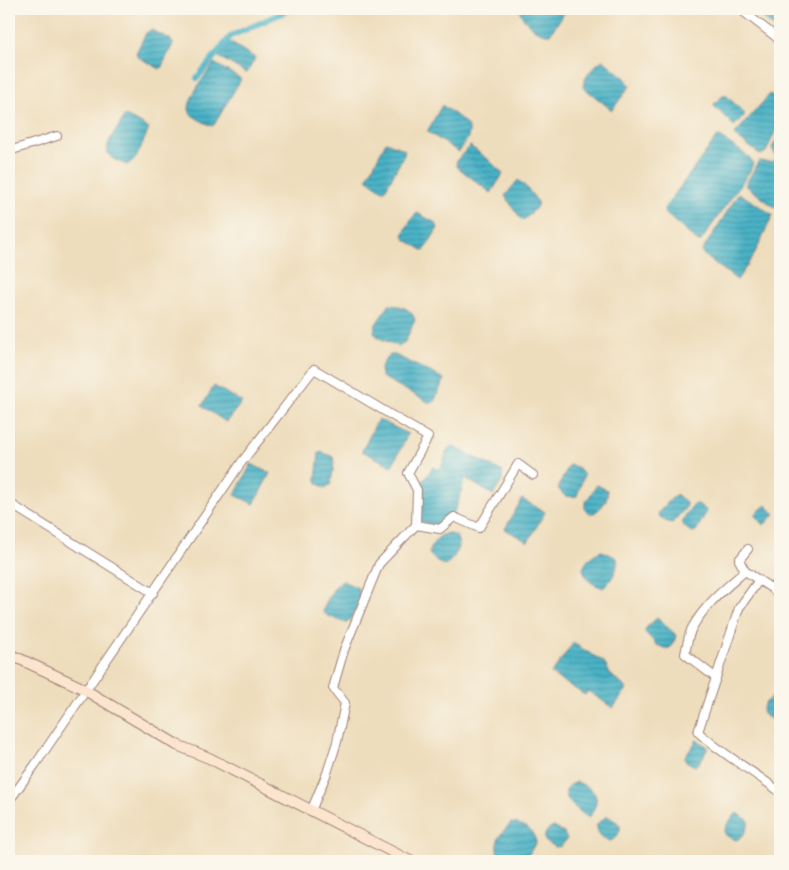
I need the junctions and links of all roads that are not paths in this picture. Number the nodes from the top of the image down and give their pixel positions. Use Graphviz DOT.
graph roads {
  1 [pos="740,9"];
  2 [pos="780,40"];
  3 [pos="57,136"];
  4 [pos="9,151"];
  5 [pos="533,475"];
  6 [pos="9,503"];
  7 [pos="416,525"];
  8 [pos="748,549"];
  9 [pos="746,571"];
  10 [pos="759,580"];
  11 [pos="153,593"];
  12 [pos="780,594"];
  13 [pos="9,654"];
  14 [pos="716,678"];
  15 [pos="86,690"];
  16 [pos="780,792"];
  17 [pos="9,801"];
  18 [pos="311,811"];
  19 [pos="410,861"];
  1 -- 2 [label="street"];
  3 -- 4 [label="street"];
  5 -- 7 [label="street"];
  6 -- 11 [label="street"];
  7 -- 11 [label="street"];
  7 -- 18 [label="street"];
  8 -- 9 [label="street"];
  9 -- 10 [label="street"];
  9 -- 14 [label="street"];
  10 -- 12 [label="street"];
  10 -- 14 [label="street"];
  11 -- 15 [label="street"];
  13 -- 15 [label="main road"];
  14 -- 16 [label="street"];
  15 -- 17 [label="street"];
  15 -- 18 [label="main road"];
  18 -- 19 [label="main road"];
}
